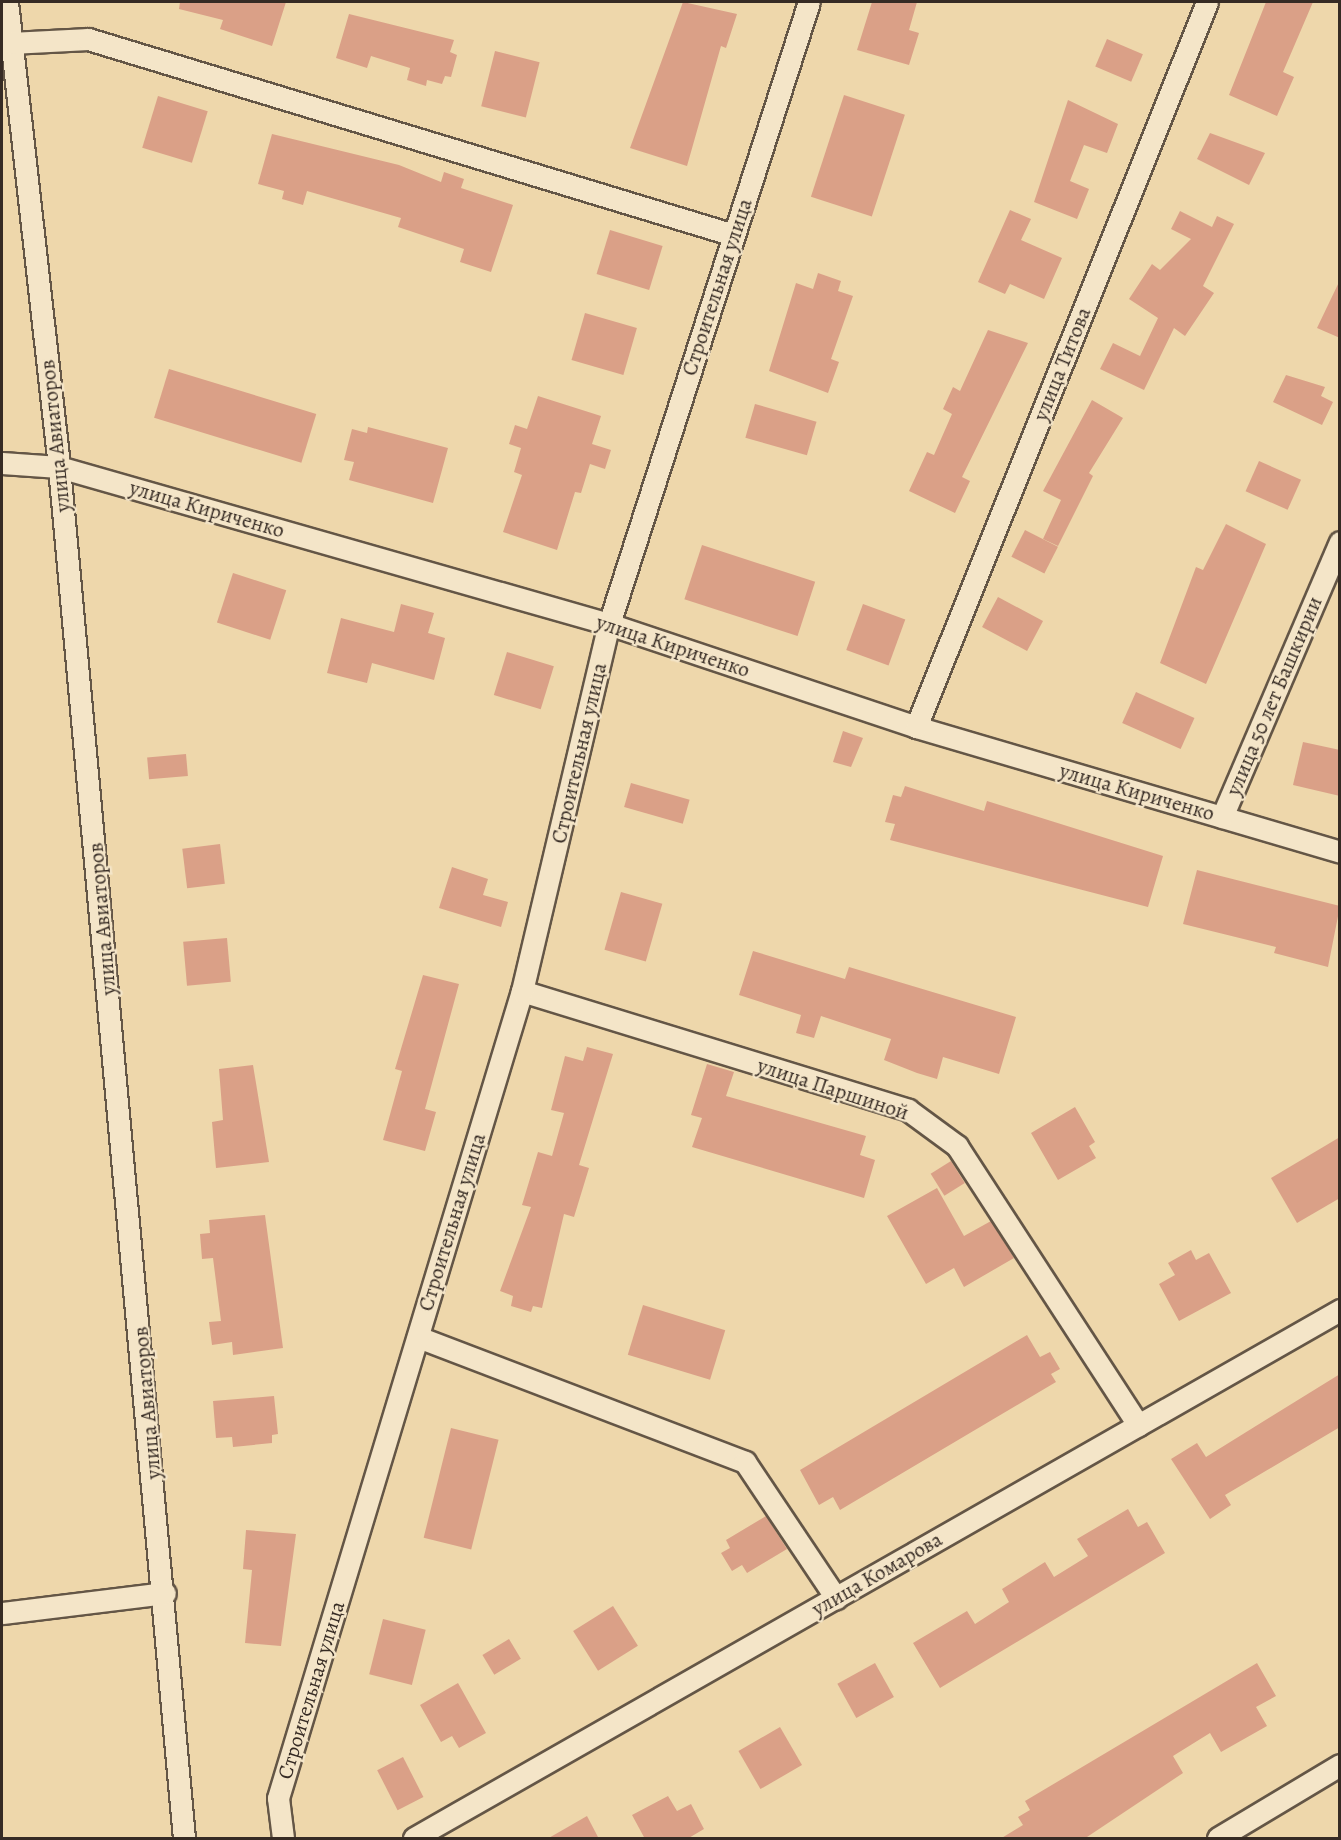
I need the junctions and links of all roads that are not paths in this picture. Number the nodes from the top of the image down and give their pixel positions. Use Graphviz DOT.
graph roads {
  1 [pos="7,2"];
  2 [pos="809,2"];
  3 [pos="1207,2"];
  4 [pos="10,43"];
  5 [pos="734,235"];
  6 [pos="2,463"];
  7 [pos="59,467"];
  8 [pos="1340,542"];
  9 [pos="609,624"];
  10 [pos="916,727"];
  11 [pos="1222,817"];
  12 [pos="1340,852"];
  13 [pos="522,991"];
  14 [pos="1340,1310"];
  15 [pos="418,1337"];
  16 [pos="1138,1425"];
  17 [pos="165,1593"];
  18 [pos="836,1598"];
  19 [pos="2,1613"];
  20 [pos="1340,1765"];
  21 [pos="184,1839"];
  22 [pos="283,1839"];
  23 [pos="414,1839"];
  24 [pos="1218,1839"];
  1 -- 4 [label="street, улица Авиаторов"];
  2 -- 5 [label="street, Строительная улица"];
  3 -- 10 [label="street, улица Титова"];
  4 -- 5 [label="street"];
  4 -- 7 [label="street, улица Авиаторов"];
  5 -- 9 [label="street, Строительная улица"];
  6 -- 7 [label="street, улица Кириченко"];
  7 -- 9 [label="street, улица Кириченко"];
  7 -- 17 [label="street, улица Авиаторов"];
  8 -- 11 [label="street, улица 50 лет Башкирии"];
  9 -- 10 [label="street, улица Кириченко"];
  9 -- 13 [label="street, Строительная улица"];
  10 -- 11 [label="street, улица Кириченко"];
  11 -- 12 [label="street, улица Кириченко"];
  13 -- 15 [label="street, Строительная улица"];
  13 -- 16 [label="street, улица Паршиной"];
  14 -- 16 [label="street, улица Комарова"];
  15 -- 18 [label="street, Строительная улица"];
  15 -- 22 [label="street, Строительная улица"];
  16 -- 18 [label="street, улица Комарова"];
  17 -- 19 [label="street"];
  17 -- 21 [label="street, улица Авиаторов"];
  18 -- 23 [label="street, улица Комарова"];
  20 -- 24 [label="street"];
}
